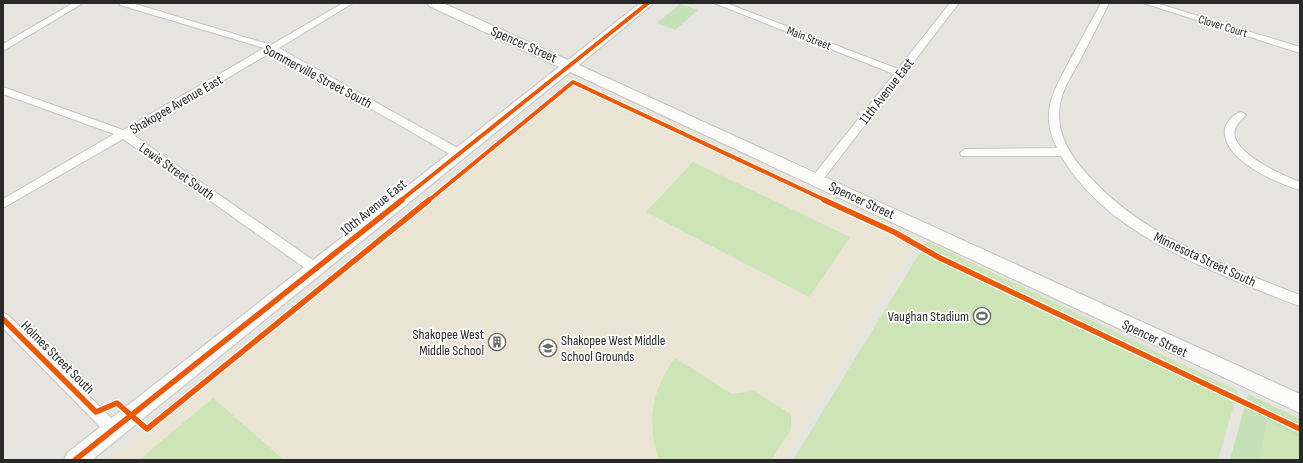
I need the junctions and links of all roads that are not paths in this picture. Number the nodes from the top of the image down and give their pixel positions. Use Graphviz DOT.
graph roads {
  1 [pos="79,3"];
  2 [pos="122,3"];
  3 [pos="349,3"];
  4 [pos="433,3"];
  5 [pos="648,3"];
  6 [pos="718,3"];
  7 [pos="955,3"];
  8 [pos="1105,3"];
  9 [pos="1147,3"];
  10 [pos="3,48"];
  11 [pos="272,48"];
  12 [pos="1300,50"];
  13 [pos="570,65"];
  14 [pos="901,73"];
  15 [pos="3,90"];
  16 [pos="1241,115"];
  17 [pos="124,134"];
  18 [pos="1063,152"];
  19 [pos="965,153"];
  20 [pos="459,154"];
  21 [pos="816,179"];
  22 [pos="1300,186"];
  23 [pos="3,204"];
  24 [pos="316,269"];
  25 [pos="1300,301"];
  26 [pos="3,319"];
  27 [pos="1296,404"];
  28 [pos="113,430"];
  29 [pos="76,460"];
  1 -- 10 [label="street"];
  2 -- 11 [label="street, Sommerville Street South"];
  3 -- 11 [label="street, Shakopee Avenue East"];
  4 -- 13 [label="street, Spencer Street"];
  5 -- 13 [label="street, 10th Avenue East"];
  6 -- 14 [label="street, Main Street"];
  7 -- 14 [label="street, 11th Avenue East"];
  8 -- 18 [label="street, Minnesota Street South"];
  9 -- 12 [label="street, Clover Court"];
  11 -- 17 [label="street, Shakopee Avenue East"];
  11 -- 20 [label="street, Sommerville Street South"];
  13 -- 20 [label="street, 10th Avenue East"];
  13 -- 21 [label="street, Spencer Street"];
  14 -- 21 [label="street, 11th Avenue East"];
  15 -- 17 [label="street, Lewis Street South"];
  16 -- 22 [label="street"];
  17 -- 23 [label="street, Shakopee Avenue East"];
  17 -- 24 [label="street, Lewis Street South"];
  18 -- 19 [label="street"];
  18 -- 25 [label="street, Minnesota Street South"];
  20 -- 24 [label="street, 10th Avenue East"];
  21 -- 27 [label="street, Spencer Street"];
  24 -- 28 [label="street, 10th Avenue East"];
  26 -- 28 [label="street, Holmes Street South"];
  28 -- 29 [label="street, 10th Avenue East"];
}
